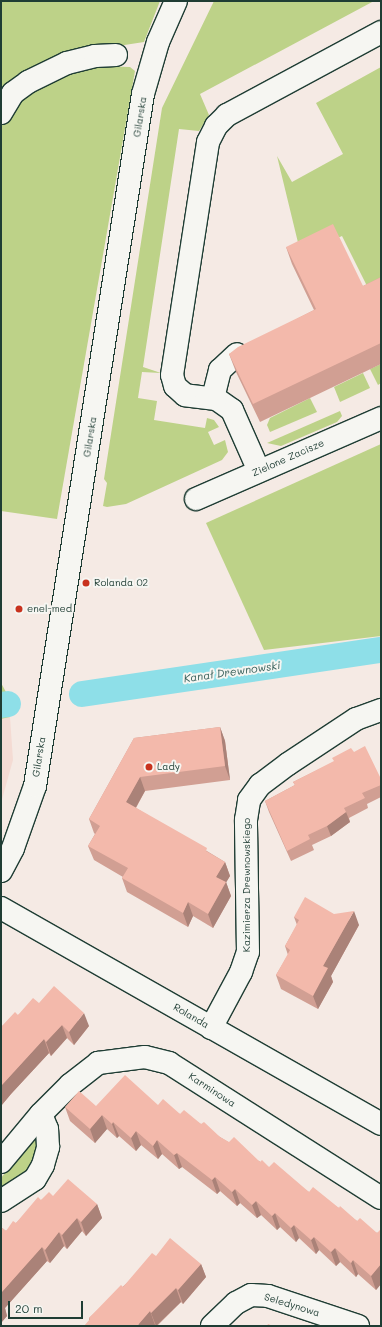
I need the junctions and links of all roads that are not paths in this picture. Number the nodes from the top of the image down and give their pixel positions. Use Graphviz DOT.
graph roads {
  1 [pos="176,1"];
  2 [pos="381,32"];
  3 [pos="116,55"];
  4 [pos="1,113"];
  5 [pos="237,354"];
  6 [pos="213,398"];
  7 [pos="381,418"];
  8 [pos="260,471"];
  9 [pos="196,499"];
  10 [pos="381,710"];
  11 [pos="1,872"];
  12 [pos="1,908"];
  13 [pos="211,1028"];
  14 [pos="41,1114"];
  15 [pos="381,1124"];
  16 [pos="1,1162"];
  17 [pos="381,1198"];
  18 [pos="1,1201"];
  19 [pos="212,1326"];
  20 [pos="358,1326"];
  1 -- 11 [label="street, Gilarska"];
  2 -- 6 [label="street"];
  3 -- 4 [label="street"];
  5 -- 6 [label="street"];
  6 -- 8 [label="street"];
  7 -- 8 [label="street, Zielone Zacisze"];
  8 -- 9 [label="street, Zielone Zacisze"];
  10 -- 13 [label="street, Kazimierza Drewnowskiego"];
  12 -- 13 [label="street, Rolanda"];
  13 -- 15 [label="street, Rolanda"];
  14 -- 16 [label="street, Karminowa"];
  14 -- 17 [label="street, Karminowa"];
  14 -- 18 [label="street"];
  19 -- 20 [label="street, Seledynowa"];
}
